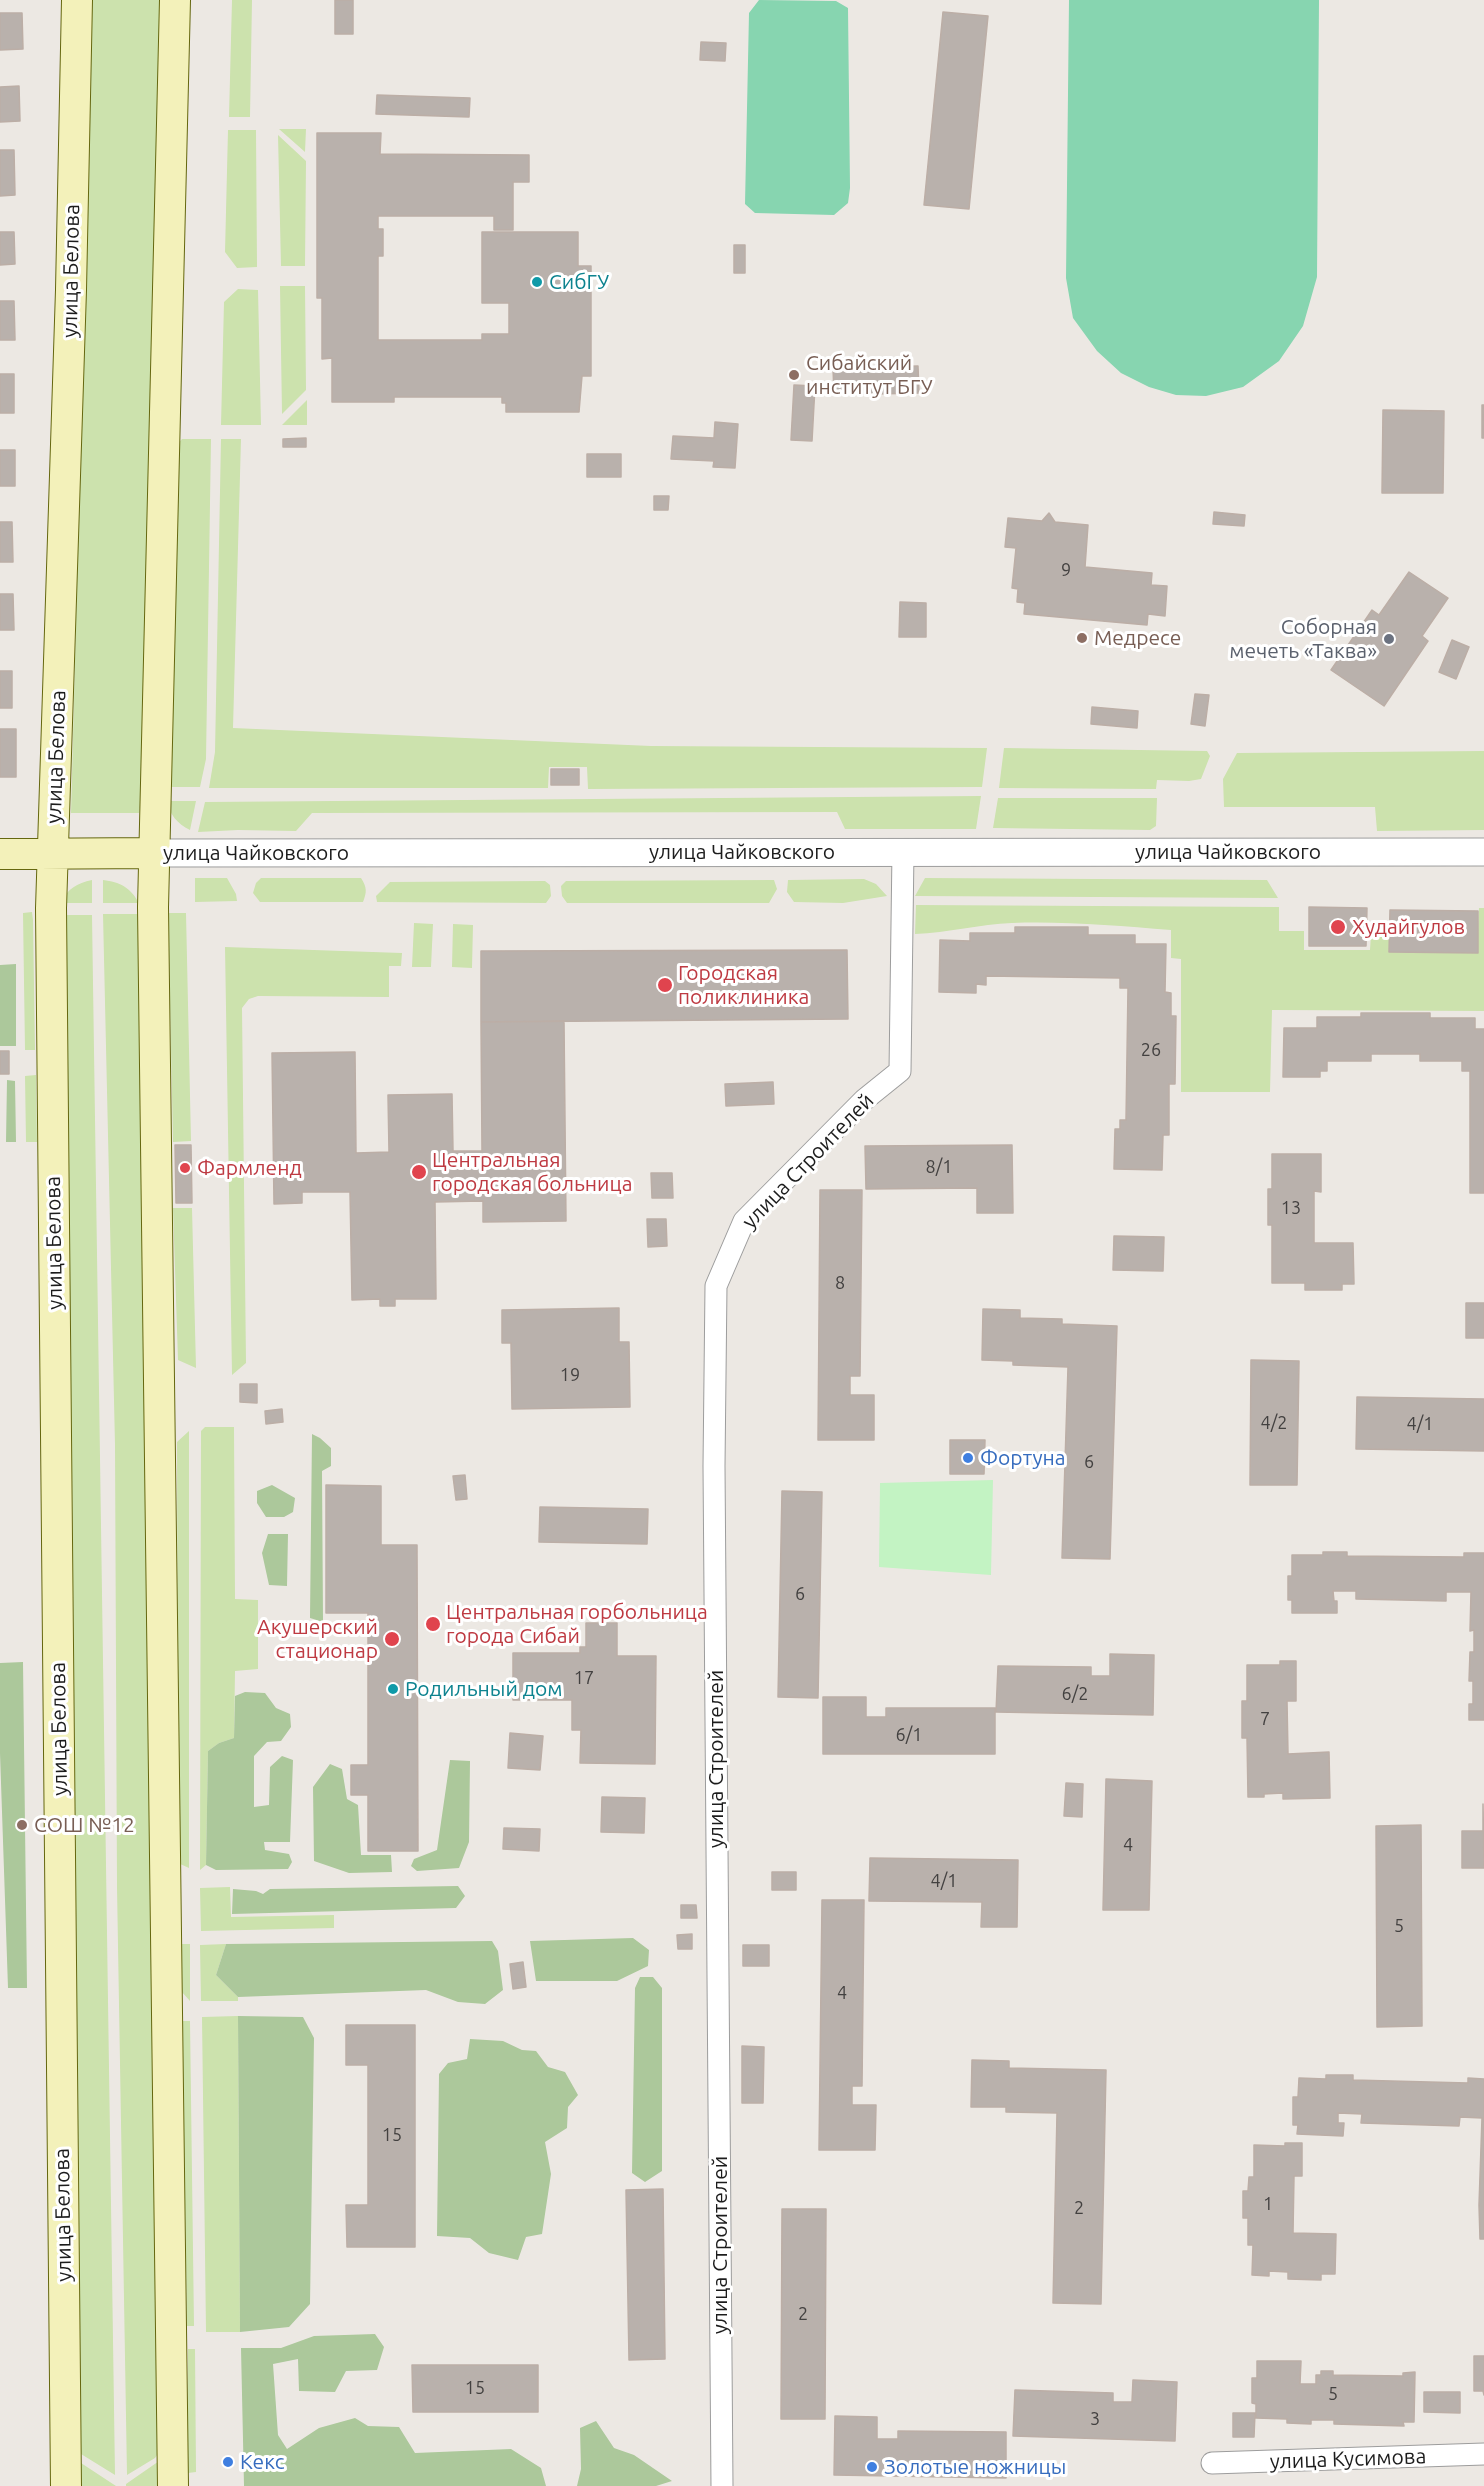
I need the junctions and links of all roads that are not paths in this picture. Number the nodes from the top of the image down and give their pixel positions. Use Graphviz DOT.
graph roads {
  1 [pos="77,0"];
  2 [pos="175,0"];
  3 [pos="903,851"];
  4 [pos="1484,852"];
  5 [pos="53,853"];
  6 [pos="0,854"];
  7 [pos="154,854"];
  8 [pos="1484,2454"];
  9 [pos="1212,2463"];
  10 [pos="66,2486"];
  11 [pos="173,2486"];
  12 [pos="722,2486"];
  1 -- 5 [label="main road, улица Белова"];
  2 -- 7 [label="main road"];
  3 -- 4 [label="street, улица Чайковского"];
  3 -- 7 [label="street, улица Чайковского"];
  3 -- 12 [label="street, улица Строителей"];
  5 -- 6 [label="main road, улица Чайковского"];
  5 -- 7 [label="main road, улица Чайковского"];
  5 -- 10 [label="main road, улица Белова"];
  7 -- 11 [label="main road"];
  8 -- 9 [label="street, улица Кусимова"];
}
